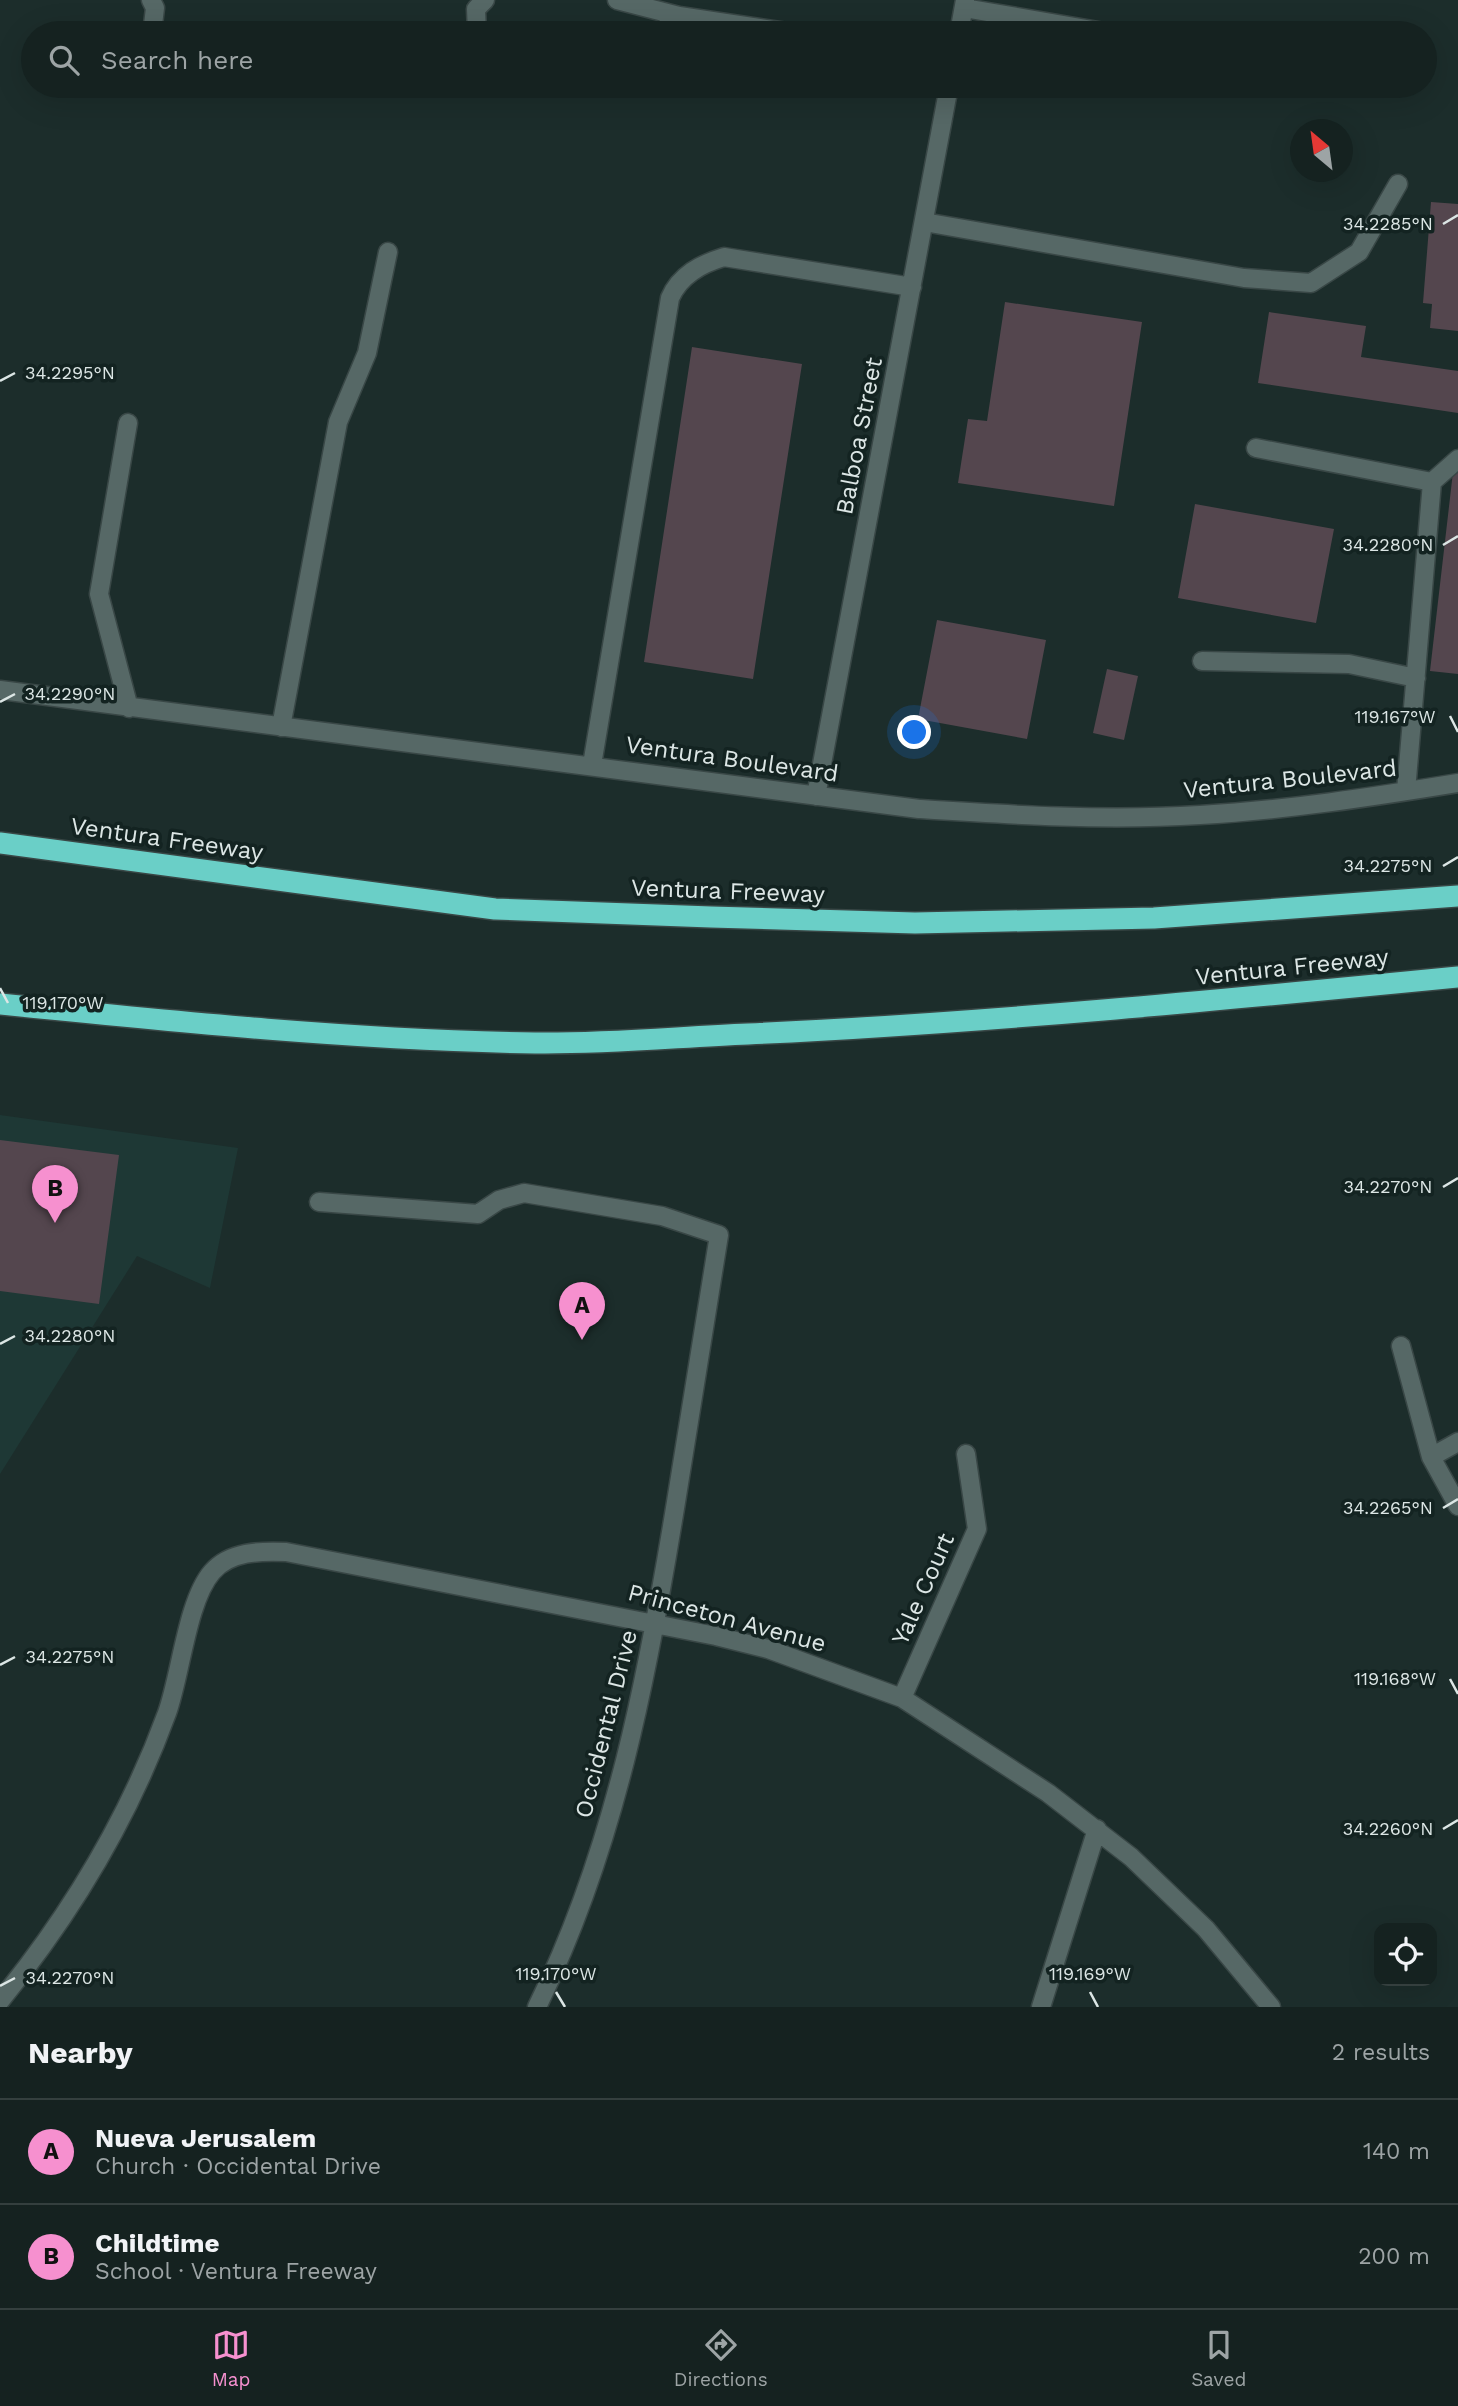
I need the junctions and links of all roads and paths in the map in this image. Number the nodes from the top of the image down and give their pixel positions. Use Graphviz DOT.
graph roads {
  1 [pos="151,0"];
  2 [pos="485,0"];
  3 [pos="617,0"];
  4 [pos="964,4"];
  5 [pos="679,16"];
  6 [pos="153,21"];
  7 [pos="476,21"];
  8 [pos="673,21"];
  9 [pos="713,21"];
  10 [pos="1050,21"];
  11 [pos="947,98"];
  12 [pos="1398,184"];
  13 [pos="924,222"];
  14 [pos="388,252"];
  15 [pos="912,287"];
  16 [pos="128,423"];
  17 [pos="1256,448"];
  18 [pos="1458,459"];
  19 [pos="1432,482"];
  20 [pos="1202,661"];
  21 [pos="1416,678"];
  22 [pos="0,690"];
  23 [pos="129,708"];
  24 [pos="281,727"];
  25 [pos="592,765"];
  26 [pos="1458,783"];
  27 [pos="1406,791"];
  28 [pos="816,796"];
  29 [pos="0,843"];
  30 [pos="1458,896"];
  31 [pos="1458,977"];
  32 [pos="0,1004"];
  33 [pos="319,1202"];
  34 [pos="1401,1346"];
  35 [pos="1458,1442"];
  36 [pos="966,1454"];
  37 [pos="1431,1457"];
  38 [pos="1458,1506"];
  39 [pos="656,1623"];
  40 [pos="902,1698"];
  41 [pos="1097,1829"];
  42 [pos="0,2001"];
  43 [pos="537,2007"];
  44 [pos="1041,2007"];
  45 [pos="1271,2007"];
  1 -- 6 [label="street"];
  2 -- 7 [label="street"];
  3 -- 5 [label="street"];
  4 -- 10 [label="street"];
  5 -- 8 [label="street"];
  5 -- 9 [label="street"];
  11 -- 13 [label="street, Balboa Street"];
  12 -- 13 [label="street"];
  13 -- 15 [label="street, Balboa Street"];
  14 -- 24 [label="street"];
  15 -- 25 [label="street"];
  15 -- 28 [label="street, Balboa Street"];
  16 -- 23 [label="street"];
  17 -- 19 [label="street"];
  18 -- 19 [label="street"];
  19 -- 21 [label="street"];
  20 -- 21 [label="street"];
  21 -- 27 [label="street"];
  22 -- 23 [label="street, Ventura Boulevard"];
  23 -- 24 [label="street, Ventura Boulevard"];
  24 -- 25 [label="street, Ventura Boulevard"];
  25 -- 28 [label="street, Ventura Boulevard"];
  26 -- 27 [label="street, Ventura Boulevard"];
  27 -- 28 [label="street, Ventura Boulevard"];
  29 -- 30 [label="highway, Ventura Freeway"];
  31 -- 32 [label="highway, Ventura Freeway"];
  33 -- 39 [label="street, Occidental Drive"];
  34 -- 37 [label="street"];
  35 -- 37 [label="street"];
  36 -- 40 [label="street, Yale Court"];
  37 -- 38 [label="street"];
  39 -- 40 [label="street, Princeton Avenue"];
  39 -- 42 [label="street, Princeton Avenue"];
  39 -- 43 [label="street, Occidental Drive"];
  40 -- 41 [label="street, Princeton Avenue"];
  41 -- 44 [label="street"];
  41 -- 45 [label="street, Princeton Avenue"];
}
